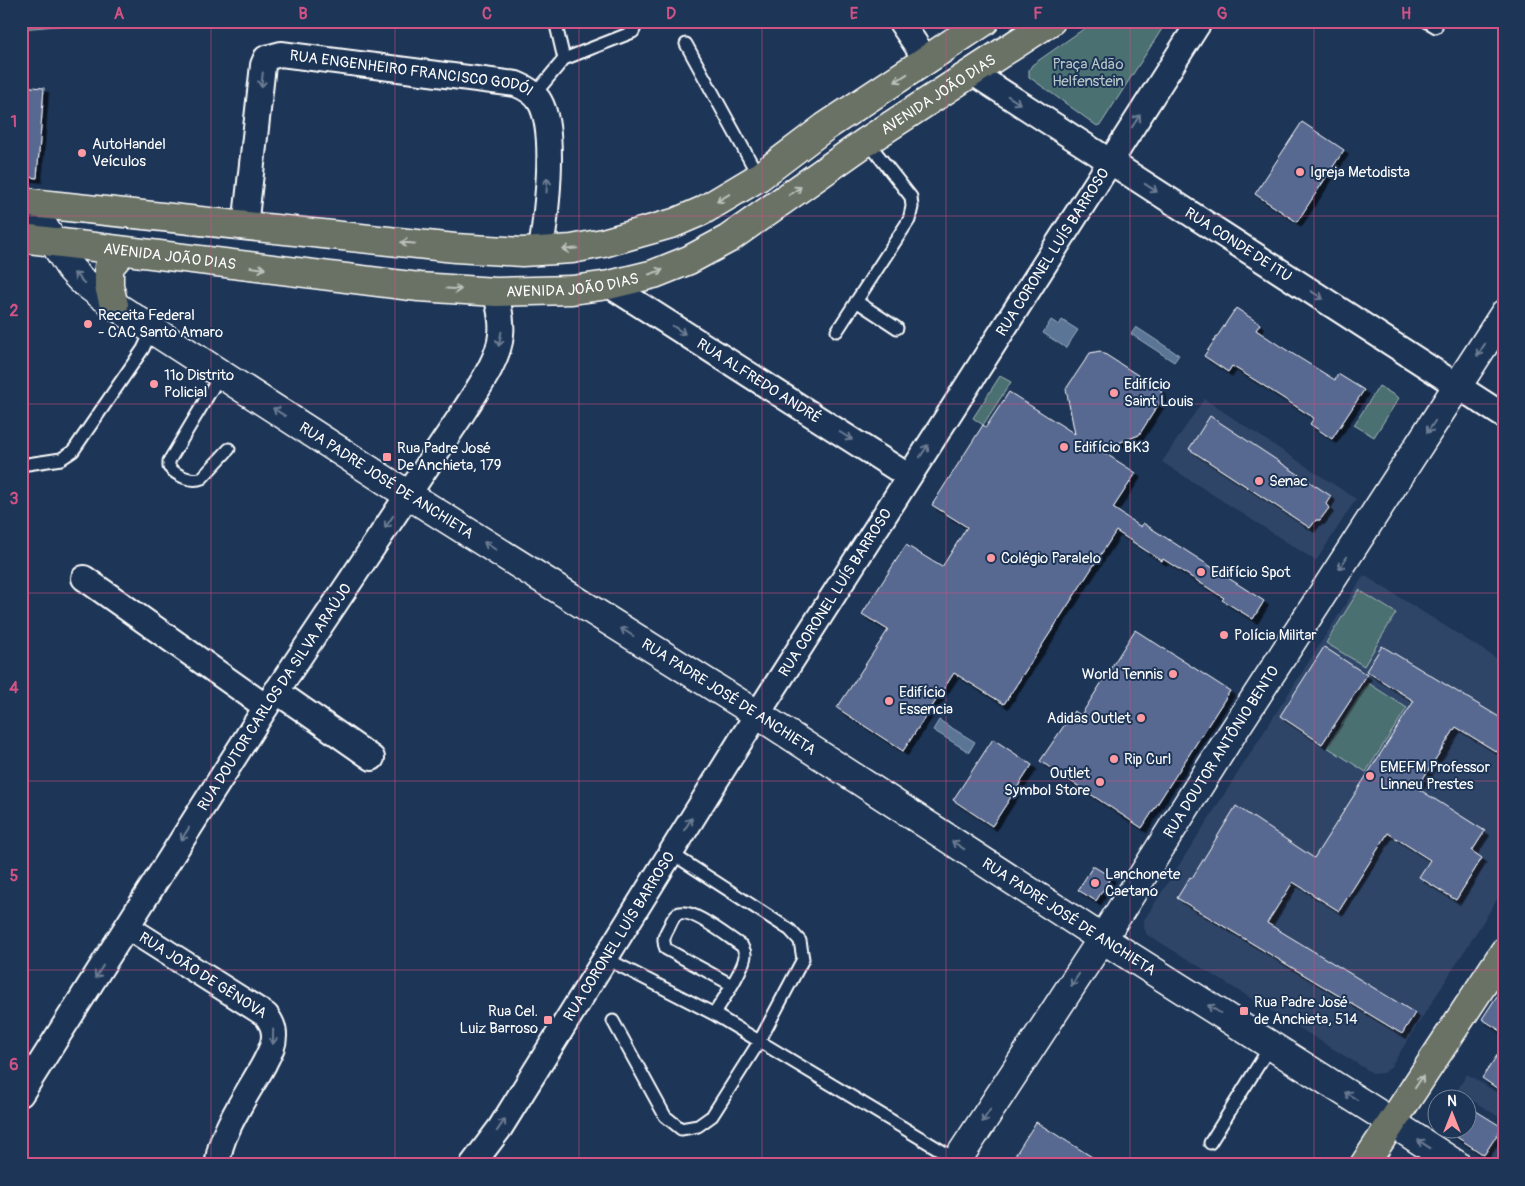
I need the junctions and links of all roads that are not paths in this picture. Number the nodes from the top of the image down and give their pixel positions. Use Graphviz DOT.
graph roads {
  1 [pos="555,21"];
  2 [pos="638,21"];
  3 [pos="900,21"];
  4 [pos="985,21"];
  5 [pos="1051,21"];
  6 [pos="1200,21"];
  7 [pos="686,44"];
  8 [pos="564,59"];
  9 [pos="927,60"];
  10 [pos="973,73"];
  11 [pos="534,95"];
  12 [pos="867,141"];
  13 [pos="1110,162"];
  14 [pos="759,177"];
  15 [pos="24,202"];
  16 [pos="245,227"];
  17 [pos="21,238"];
  18 [pos="53,242"];
  19 [pos="123,251"];
  20 [pos="541,251"];
  21 [pos="609,285"];
  22 [pos="496,292"];
  23 [pos="856,301"];
  24 [pos="114,305"];
  25 [pos="1504,314"];
  26 [pos="897,328"];
  27 [pos="152,330"];
  28 [pos="837,331"];
  29 [pos="221,374"];
  30 [pos="1458,386"];
  31 [pos="1504,416"];
  32 [pos="229,448"];
  33 [pos="21,465"];
  34 [pos="908,476"];
  35 [pos="408,494"];
  36 [pos="84,578"];
  37 [pos="271,699"];
  38 [pos="757,714"];
  39 [pos="372,758"];
  40 [pos="671,853"];
  41 [pos="127,927"];
  42 [pos="1102,938"];
  43 [pos="1504,952"];
  44 [pos="605,958"];
  45 [pos="732,985"];
  46 [pos="714,1014"];
  47 [pos="613,1021"];
  48 [pos="759,1042"];
  49 [pos="1271,1045"];
  50 [pos="21,1094"];
  51 [pos="1392,1122"];
  52 [pos="1210,1142"];
  53 [pos="956,1163"];
  54 [pos="218,1165"];
  55 [pos="472,1165"];
  56 [pos="1364,1165"];
  57 [pos="1457,1165"];
  1 -- 8 [label="lane"];
  2 -- 8 [label="lane"];
  3 -- 9 [label="street"];
  4 -- 9 [label="main road"];
  5 -- 10 [label="main road, AVENIDA JOÃO DIAS"];
  13 -- 6 [label="street, RUA CORONEL LUÍS BARROSO, one-way"];
  7 -- 14 [label="lane"];
  8 -- 11 [label="lane"];
  9 -- 14 [label="main road, one-way"];
  10 -- 12 [label="main road, AVENIDA JOÃO DIAS"];
  10 -- 13 [label="street, RUA CONDE DE ITU, one-way"];
  11 -- 16 [label="street, RUA ENGENHEIRO FRANCISCO GODÓI, one-way"];
  20 -- 11 [label="street, RUA ENGENHEIRO FRANCISCO GODÓI, one-way"];
  21 -- 12 [label="main road, AVENIDA JOÃO DIAS, one-way"];
  12 -- 23 [label="lane"];
  13 -- 30 [label="street, RUA CONDE DE ITU, one-way"];
  34 -- 13 [label="street, RUA CORONEL LUÍS BARROSO, one-way"];
  14 -- 20 [label="main road, one-way"];
  15 -- 16 [label="main road"];
  15 -- 18 [label="street, RUA PADRE JOSÉ DE ANCHIETA"];
  20 -- 16 [label="main road, one-way"];
  17 -- 18 [label="main road, AVENIDA JOÃO DIAS"];
  18 -- 19 [label="main road, AVENIDA JOÃO DIAS"];
  24 -- 18 [label="street, RUA PADRE JOSÉ DE ANCHIETA, one-way"];
  19 -- 22 [label="main road, AVENIDA JOÃO DIAS, one-way"];
  19 -- 24 [label="main road"];
  21 -- 22 [label="main road, AVENIDA JOÃO DIAS"];
  21 -- 34 [label="street, RUA ALFREDO ANDRÉ, one-way"];
  22 -- 35 [label="street, RUA DOUTOR CARLOS DA SILVA ARAÚJO, one-way"];
  23 -- 26 [label="lane"];
  23 -- 28 [label="lane"];
  24 -- 27 [label="street, RUA PADRE JOSÉ DE ANCHIETA"];
  25 -- 30 [label="street, RUA DOUTOR ANTÔNIO BENTO, one-way"];
  27 -- 29 [label="street, RUA PADRE JOSÉ DE ANCHIETA"];
  27 -- 33 [label="lane"];
  29 -- 32 [label="lane"];
  35 -- 29 [label="street, RUA PADRE JOSÉ DE ANCHIETA, one-way"];
  30 -- 31 [label="street, RUA CONDE DE ITU"];
  30 -- 42 [label="street, RUA DOUTOR ANTÔNIO BENTO, one-way"];
  34 -- 38 [label="street, RUA CORONEL LUÍS BARROSO"];
  35 -- 37 [label="street, RUA DOUTOR CARLOS DA SILVA ARAÚJO, one-way"];
  38 -- 35 [label="street, RUA PADRE JOSÉ DE ANCHIETA, one-way"];
  36 -- 37 [label="street"];
  37 -- 39 [label="street"];
  37 -- 41 [label="street, RUA DOUTOR CARLOS DA SILVA ARAÚJO, one-way"];
  40 -- 38 [label="street, RUA CORONEL LUÍS BARROSO, one-way"];
  42 -- 38 [label="street, RUA PADRE JOSÉ DE ANCHIETA, one-way"];
  40 -- 44 [label="street, RUA CORONEL LUÍS BARROSO"];
  40 -- 48 [label="lane"];
  41 -- 50 [label="street, RUA DOUTOR CARLOS DA SILVA ARAÚJO, one-way"];
  41 -- 54 [label="street, RUA JOÃO DE GÊNOVA, one-way"];
  49 -- 42 [label="street, RUA PADRE JOSÉ DE ANCHIETA, one-way"];
  42 -- 53 [label="street, RUA DOUTOR ANTÔNIO BENTO, one-way"];
  51 -- 43 [label="main road, one-way"];
  44 -- 46 [label="lane"];
  55 -- 44 [label="street, RUA CORONEL LUÍS BARROSO, one-way"];
  45 -- 45 [label="lane"];
  45 -- 46 [label="lane"];
  46 -- 48 [label="lane"];
  47 -- 48 [label="lane"];
  48 -- 53 [label="lane"];
  51 -- 49 [label="street, RUA PADRE JOSÉ DE ANCHIETA, one-way"];
  49 -- 52 [label="lane"];
  51 -- 56 [label="main road"];
  57 -- 51 [label="street, RUA PADRE JOSÉ DE ANCHIETA, one-way"];
}
